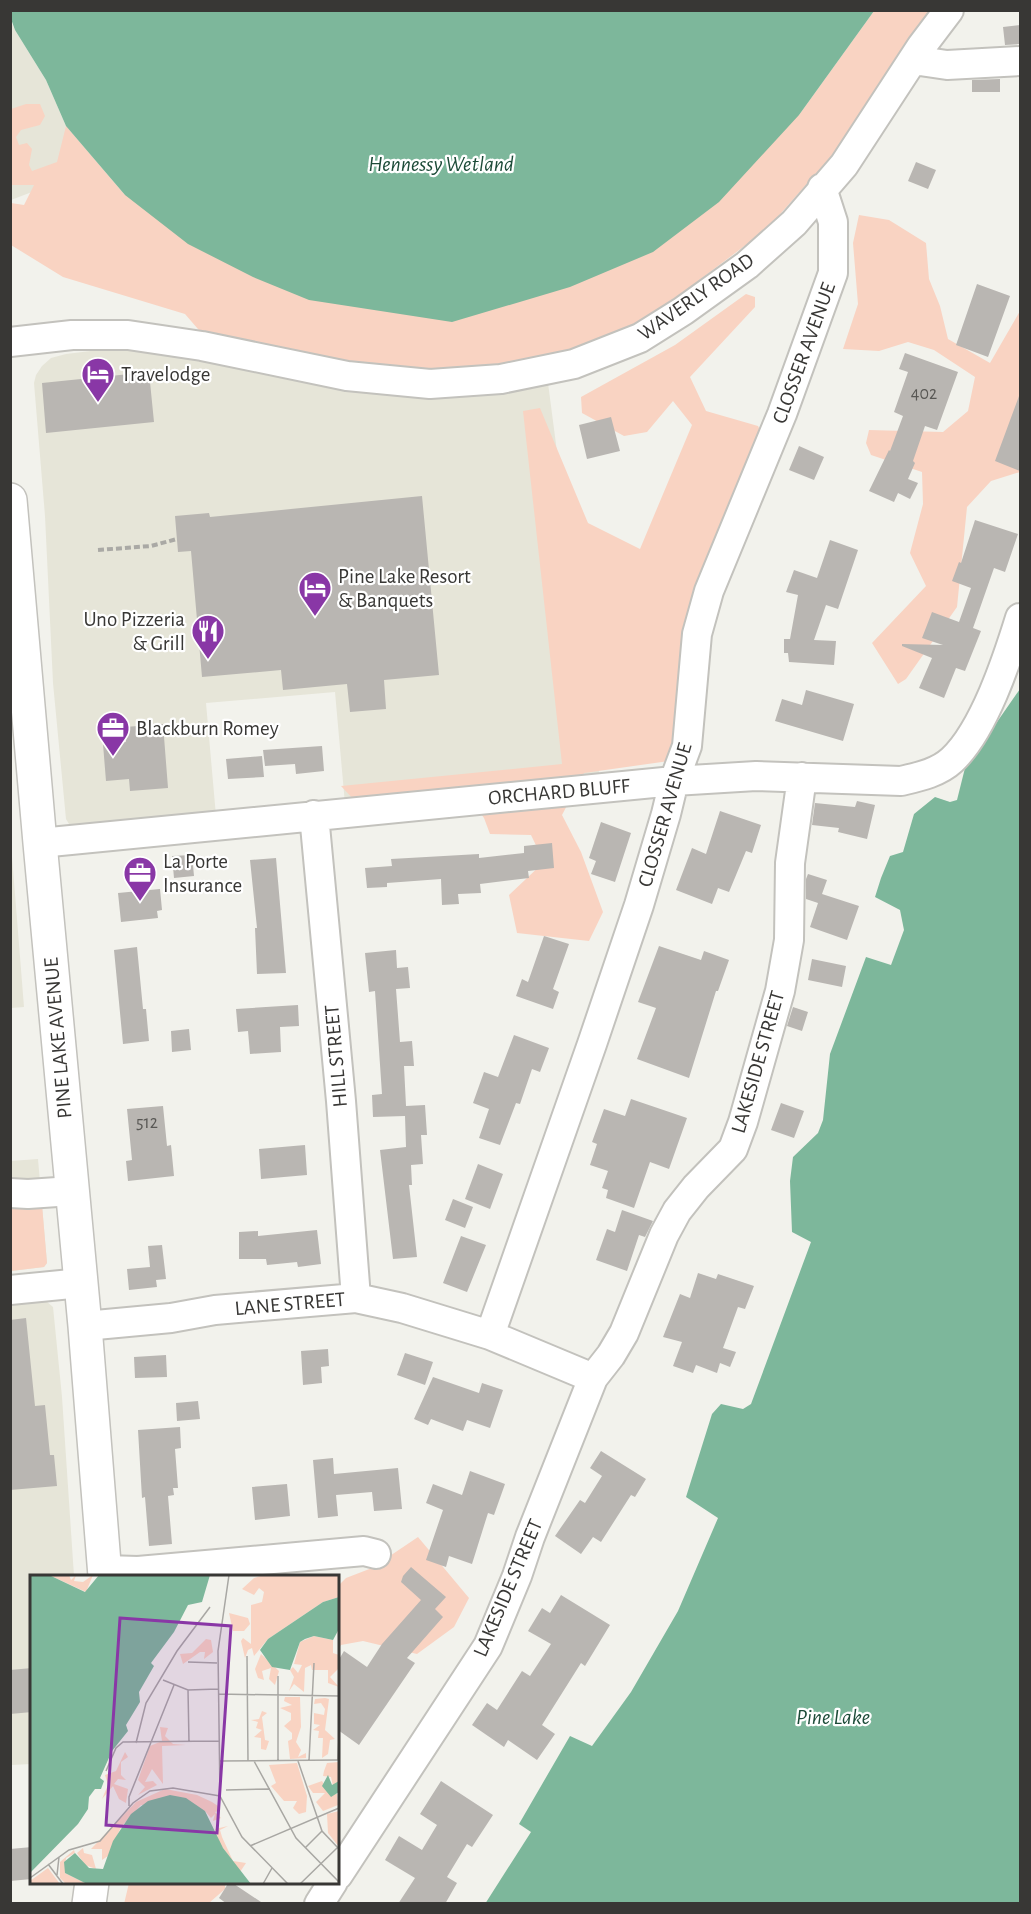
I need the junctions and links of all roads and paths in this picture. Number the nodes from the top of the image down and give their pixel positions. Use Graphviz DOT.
graph roads {
  1 [pos="949,10"];
  2 [pos="913,60"];
  3 [pos="1020,61"];
  4 [pos="822,188"];
  5 [pos="10,342"];
  6 [pos="10,500"];
  7 [pos="177,539"];
  8 [pos="98,550"];
  9 [pos="1020,618"];
  10 [pos="18,662"];
  11 [pos="802,777"];
  12 [pos="674,781"];
  13 [pos="314,815"];
  14 [pos="40,843"];
  15 [pos="72,1191"];
  16 [pos="10,1193"];
  17 [pos="81,1283"];
  18 [pos="10,1290"];
  19 [pos="356,1298"];
  20 [pos="85,1326"];
  21 [pos="490,1335"];
  22 [pos="593,1378"];
  23 [pos="376,1554"];
  24 [pos="105,1573"];
  25 [pos="339,1874"];
  26 [pos="92,1884"];
  27 [pos="332,1884"];
  28 [pos="89,1904"];
  29 [pos="319,1904"];
  1 -- 2 [label="street, WAVERLY ROAD"];
  2 -- 3 [label="street"];
  2 -- 4 [label="street, WAVERLY ROAD"];
  4 -- 5 [label="street, WAVERLY ROAD"];
  4 -- 12 [label="street, CLOSSER AVENUE"];
  6 -- 10 [label="main road, PINE LAKE AVENUE"];
  7 -- 8 [label="path"];
  9 -- 11 [label="street, ORCHARD BLUFF"];
  10 -- 14 [label="main road, PINE LAKE AVENUE"];
  11 -- 12 [label="street, ORCHARD BLUFF"];
  11 -- 22 [label="street, LAKESIDE STREET"];
  12 -- 13 [label="street, ORCHARD BLUFF"];
  12 -- 21 [label="street, CLOSSER AVENUE"];
  13 -- 14 [label="street, ORCHARD BLUFF"];
  13 -- 19 [label="street, HILL STREET"];
  14 -- 15 [label="main road, PINE LAKE AVENUE"];
  15 -- 16 [label="street"];
  15 -- 17 [label="main road, PINE LAKE AVENUE"];
  17 -- 18 [label="street"];
  17 -- 20 [label="main road, PINE LAKE AVENUE"];
  19 -- 20 [label="street, LANE STREET"];
  19 -- 21 [label="street, LANE STREET"];
  20 -- 24 [label="main road, PINE LAKE AVENUE"];
  21 -- 22 [label="street"];
  22 -- 25 [label="street, LAKESIDE STREET"];
  23 -- 24 [label="street"];
  26 -- 28 [label="main road"];
  27 -- 29 [label="street"];
}
